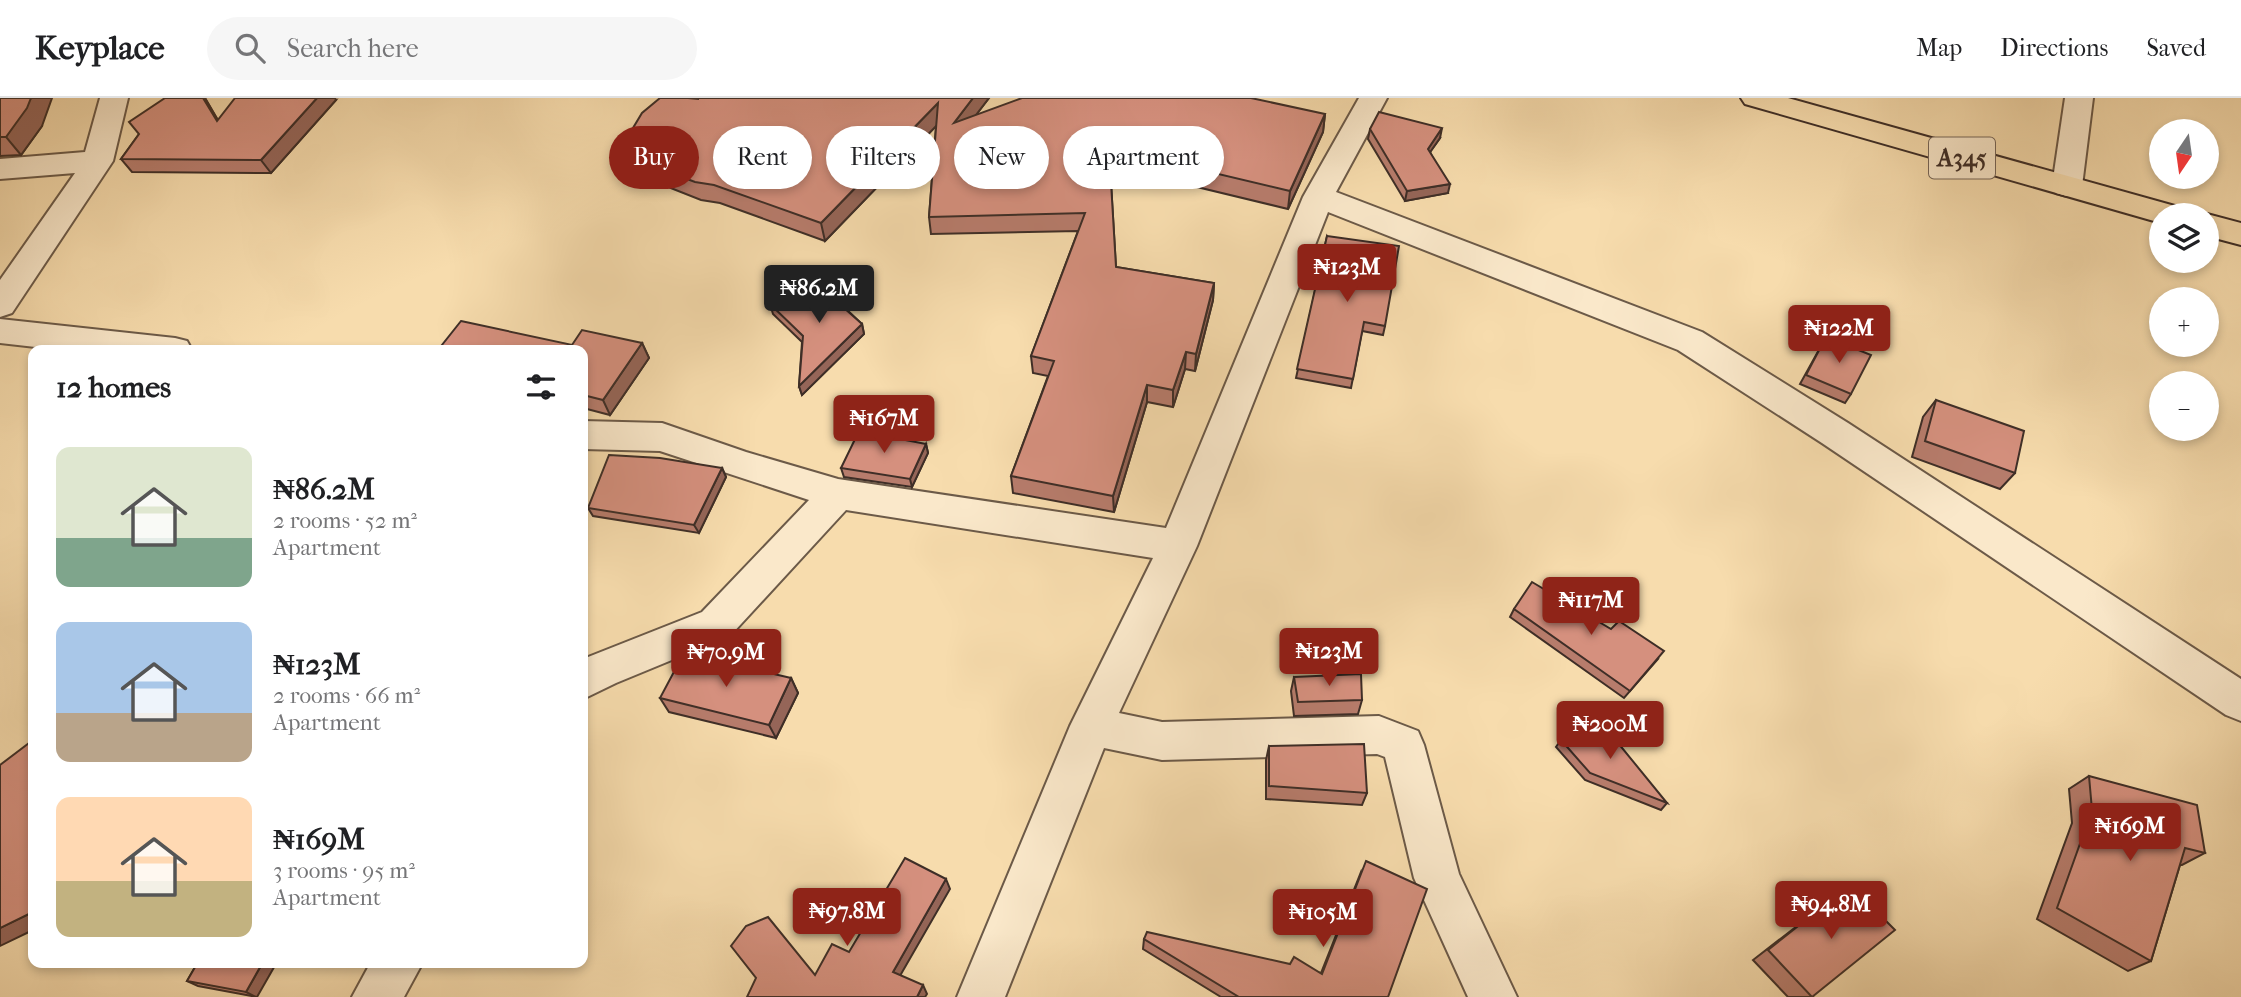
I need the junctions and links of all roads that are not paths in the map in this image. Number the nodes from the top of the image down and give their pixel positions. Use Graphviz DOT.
graph roads {
  1 [pos="114,98"];
  2 [pos="1373,98"];
  3 [pos="1755,98"];
  4 [pos="2079,98"];
  5 [pos="99,161"];
  6 [pos="0,169"];
  7 [pos="2067,186"];
  8 [pos="1318,197"];
  9 [pos="2149,209"];
  10 [pos="2219,228"];
  11 [pos="2241,234"];
  12 [pos="0,305"];
  13 [pos="0,331"];
  14 [pos="129,345"];
  15 [pos="588,435"];
  16 [pos="838,494"];
  17 [pos="1178,546"];
  18 [pos="588,678"];
  19 [pos="2241,702"];
  20 [pos="1091,726"];
  21 [pos="395,968"];
  22 [pos="376,997"];
  23 [pos="981,997"];
  24 [pos="1493,997"];
  1 -- 5 [label="street"];
  2 -- 8 [label="street"];
  3 -- 7 [label="highway, A345"];
  4 -- 7 [label="street"];
  5 -- 6 [label="street"];
  5 -- 12 [label="street"];
  7 -- 9 [label="highway, A345"];
  8 -- 17 [label="street"];
  8 -- 19 [label="street"];
  10 -- 11 [label="highway"];
  13 -- 14 [label="street"];
  15 -- 16 [label="street"];
  16 -- 17 [label="street"];
  16 -- 18 [label="street"];
  17 -- 20 [label="street"];
  20 -- 23 [label="street"];
  20 -- 24 [label="street"];
  21 -- 22 [label="street"];
}
